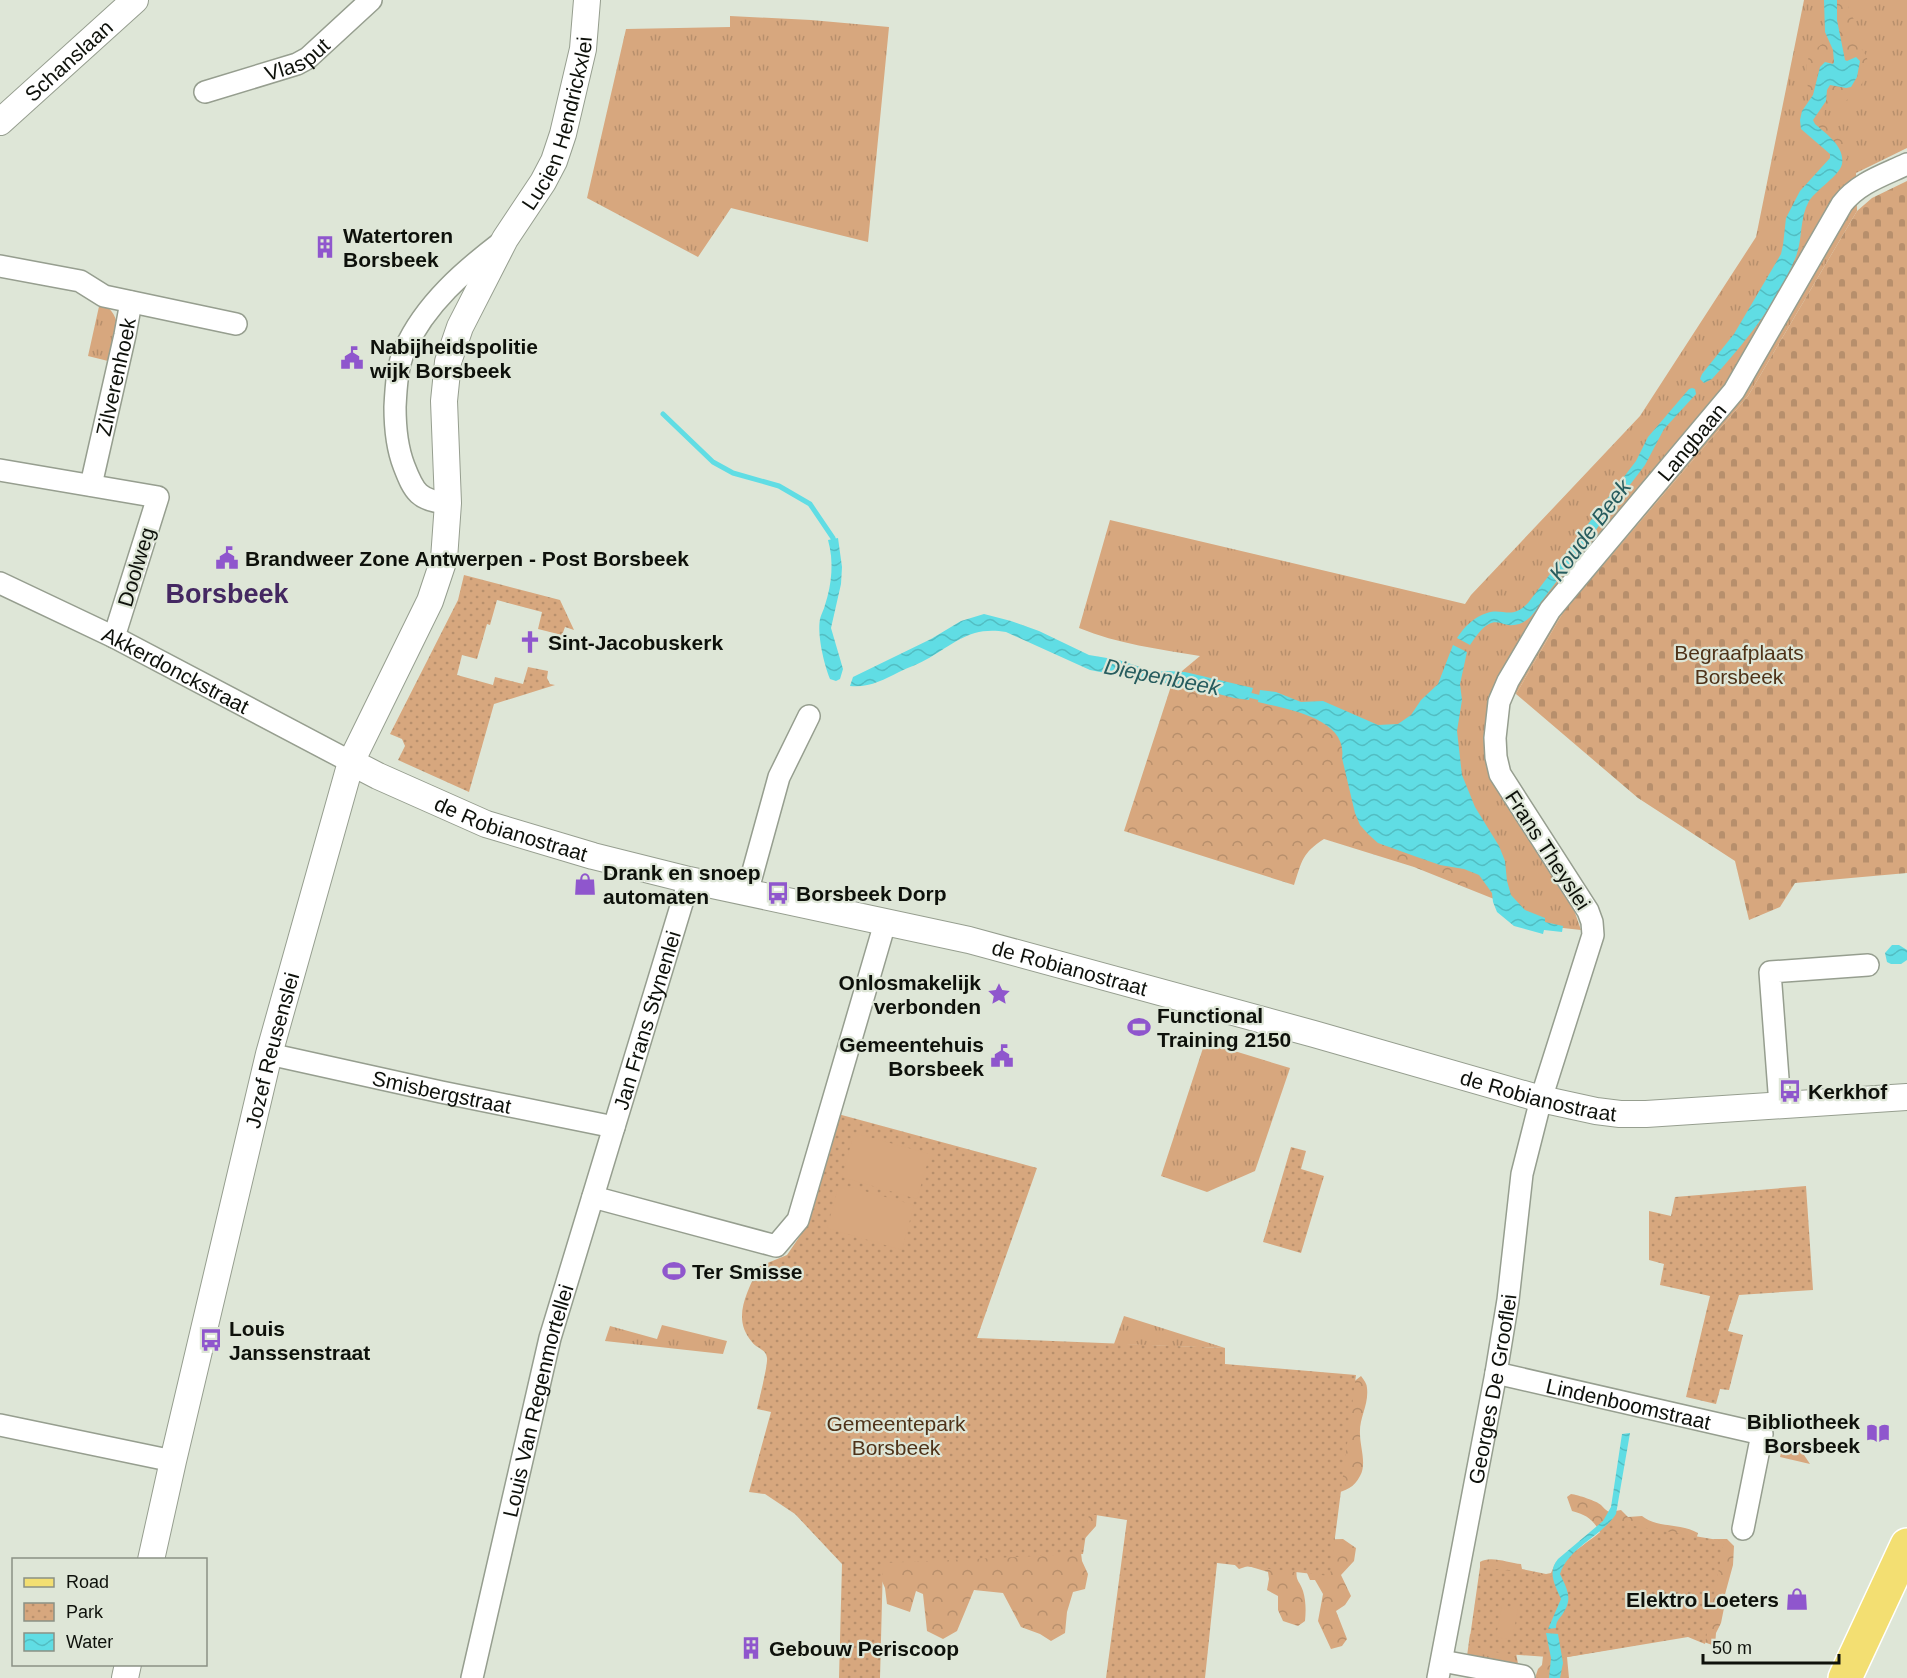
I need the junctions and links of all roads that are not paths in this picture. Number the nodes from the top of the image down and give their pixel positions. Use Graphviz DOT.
graph roads {
  1 [pos="135,0"];
  2 [pos="371,0"];
  3 [pos="587,0"];
  4 [pos="205,92"];
  5 [pos="0,122"];
  6 [pos="1907,164"];
  7 [pos="505,239"];
  8 [pos="0,266"];
  9 [pos="131,302"];
  10 [pos="236,324"];
  11 [pos="0,470"];
  12 [pos="91,485"];
  13 [pos="448,502"];
  14 [pos="444,559"];
  15 [pos="0,583"];
  16 [pos="114,637"];
  17 [pos="809,716"];
  18 [pos="1496,738"];
  19 [pos="351,762"];
  20 [pos="689,880"];
  21 [pos="747,893"];
  22 [pos="885,923"];
  23 [pos="1868,965"];
  24 [pos="269,1054"];
  25 [pos="1907,1097"];
  26 [pos="1541,1099"];
  27 [pos="1779,1105"];
  28 [pos="614,1127"];
  29 [pos="594,1197"];
  30 [pos="1496,1373"];
  31 [pos="0,1425"];
  32 [pos="173,1461"];
  33 [pos="1743,1529"];
  34 [pos="1907,1545"];
  35 [pos="151,1558"];
  36 [pos="1440,1670"];
  37 [pos="472,1678"];
  38 [pos="1524,1678"];
  39 [pos="1845,1678"];
  1 -- 5 [label="street, Schanslaan"];
  2 -- 4 [label="street, Vlasput"];
  3 -- 7 [label="street, Lucien Hendrickxlei"];
  6 -- 18 [label="street, Langbaan"];
  7 -- 13 [label="street, Lucien Hendrickxlei"];
  7 -- 13 [label="street, Lucien Hendrickxlei"];
  8 -- 9 [label="street"];
  9 -- 10 [label="street, Zilverenhoek"];
  9 -- 12 [label="street, Zilverenhoek"];
  11 -- 12 [label="street"];
  12 -- 16 [label="street, Doolweg"];
  13 -- 14 [label="street, Lucien Hendrickxlei"];
  14 -- 19 [label="street, Jozef Reusenslei"];
  15 -- 16 [label="street, Akkerdonckstraat"];
  16 -- 19 [label="street, Akkerdonckstraat"];
  17 -- 21 [label="street"];
  18 -- 26 [label="street, Frans Theyslei"];
  19 -- 20 [label="street, de Robianostraat"];
  19 -- 24 [label="street, Jozef Reusenslei"];
  20 -- 21 [label="street, de Robianostraat"];
  20 -- 28 [label="street, Jan Frans Stynenlei"];
  21 -- 22 [label="street, de Robianostraat"];
  22 -- 26 [label="street, de Robianostraat"];
  22 -- 29 [label="street"];
  23 -- 27 [label="street"];
  24 -- 28 [label="street, Smisbergstraat"];
  24 -- 32 [label="street, Jozef Reusenslei"];
  25 -- 27 [label="street, de Robianostraat"];
  26 -- 27 [label="street, de Robianostraat"];
  26 -- 30 [label="street, Georges De Grooflei"];
  28 -- 29 [label="street, Louis Van Regenmortellei"];
  29 -- 37 [label="street, Louis Van Regenmortellei"];
  30 -- 33 [label="street, Lindenboomstraat"];
  30 -- 36 [label="street, Georges De Grooflei"];
  31 -- 32 [label="street"];
  32 -- 35 [label="street, Jozef Reusenslei"];
  34 -- 39 [label="main road"];
  36 -- 38 [label="street"];
}
